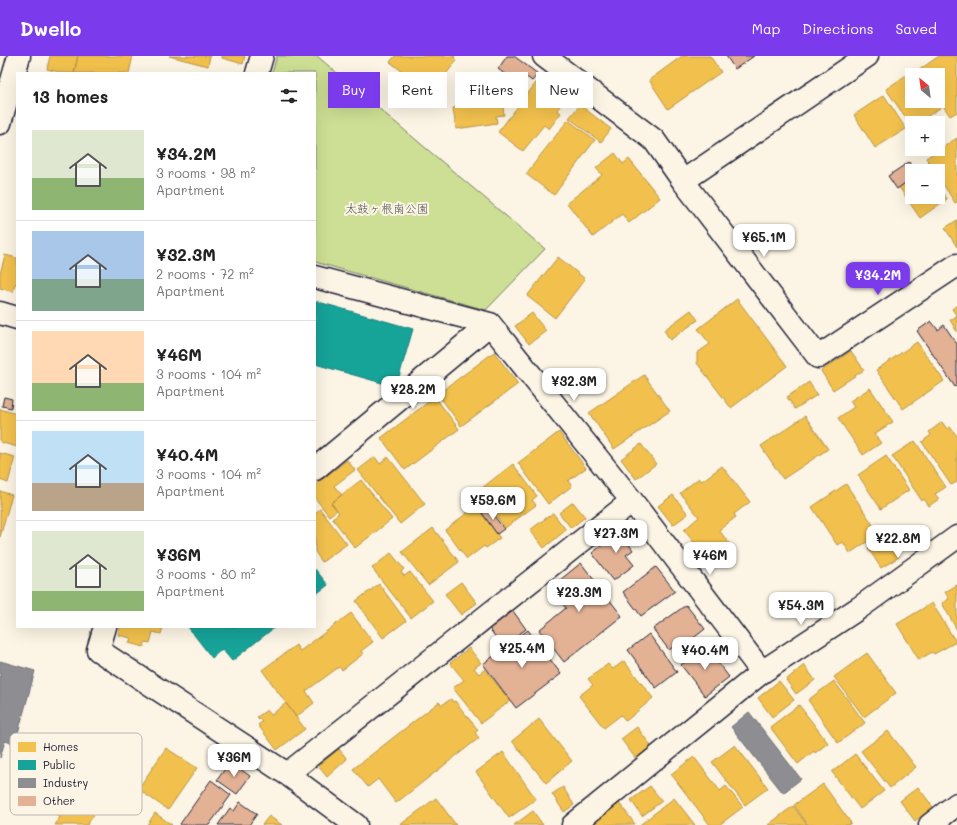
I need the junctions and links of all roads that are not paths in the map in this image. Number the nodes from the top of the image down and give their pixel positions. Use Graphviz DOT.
graph roads {
  1 [pos="19,56"];
  2 [pos="262,56"];
  3 [pos="544,56"];
  4 [pos="867,56"];
  5 [pos="257,72"];
  6 [pos="0,123"];
  7 [pos="683,181"];
  8 [pos="957,265"];
  9 [pos="316,277"];
  10 [pos="0,313"];
  11 [pos="16,318"];
  12 [pos="490,324"];
  13 [pos="316,468"];
  14 [pos="632,501"];
  15 [pos="957,537"];
  16 [pos="105,628"];
  17 [pos="762,672"];
  18 [pos="287,774"];
  19 [pos="957,804"];
  20 [pos="356,825"];
  21 [pos="573,825"];
  22 [pos="930,825"];
  1 -- 6 [label="street"];
  2 -- 5 [label="street"];
  3 -- 7 [label="street"];
  4 -- 7 [label="street"];
  7 -- 8 [label="street"];
  9 -- 12 [label="street"];
  10 -- 11 [label="street"];
  12 -- 13 [label="street"];
  12 -- 14 [label="street"];
  14 -- 17 [label="street"];
  14 -- 18 [label="street"];
  15 -- 17 [label="street"];
  16 -- 18 [label="street"];
  17 -- 21 [label="street"];
  18 -- 20 [label="street"];
  19 -- 22 [label="street"];
}
